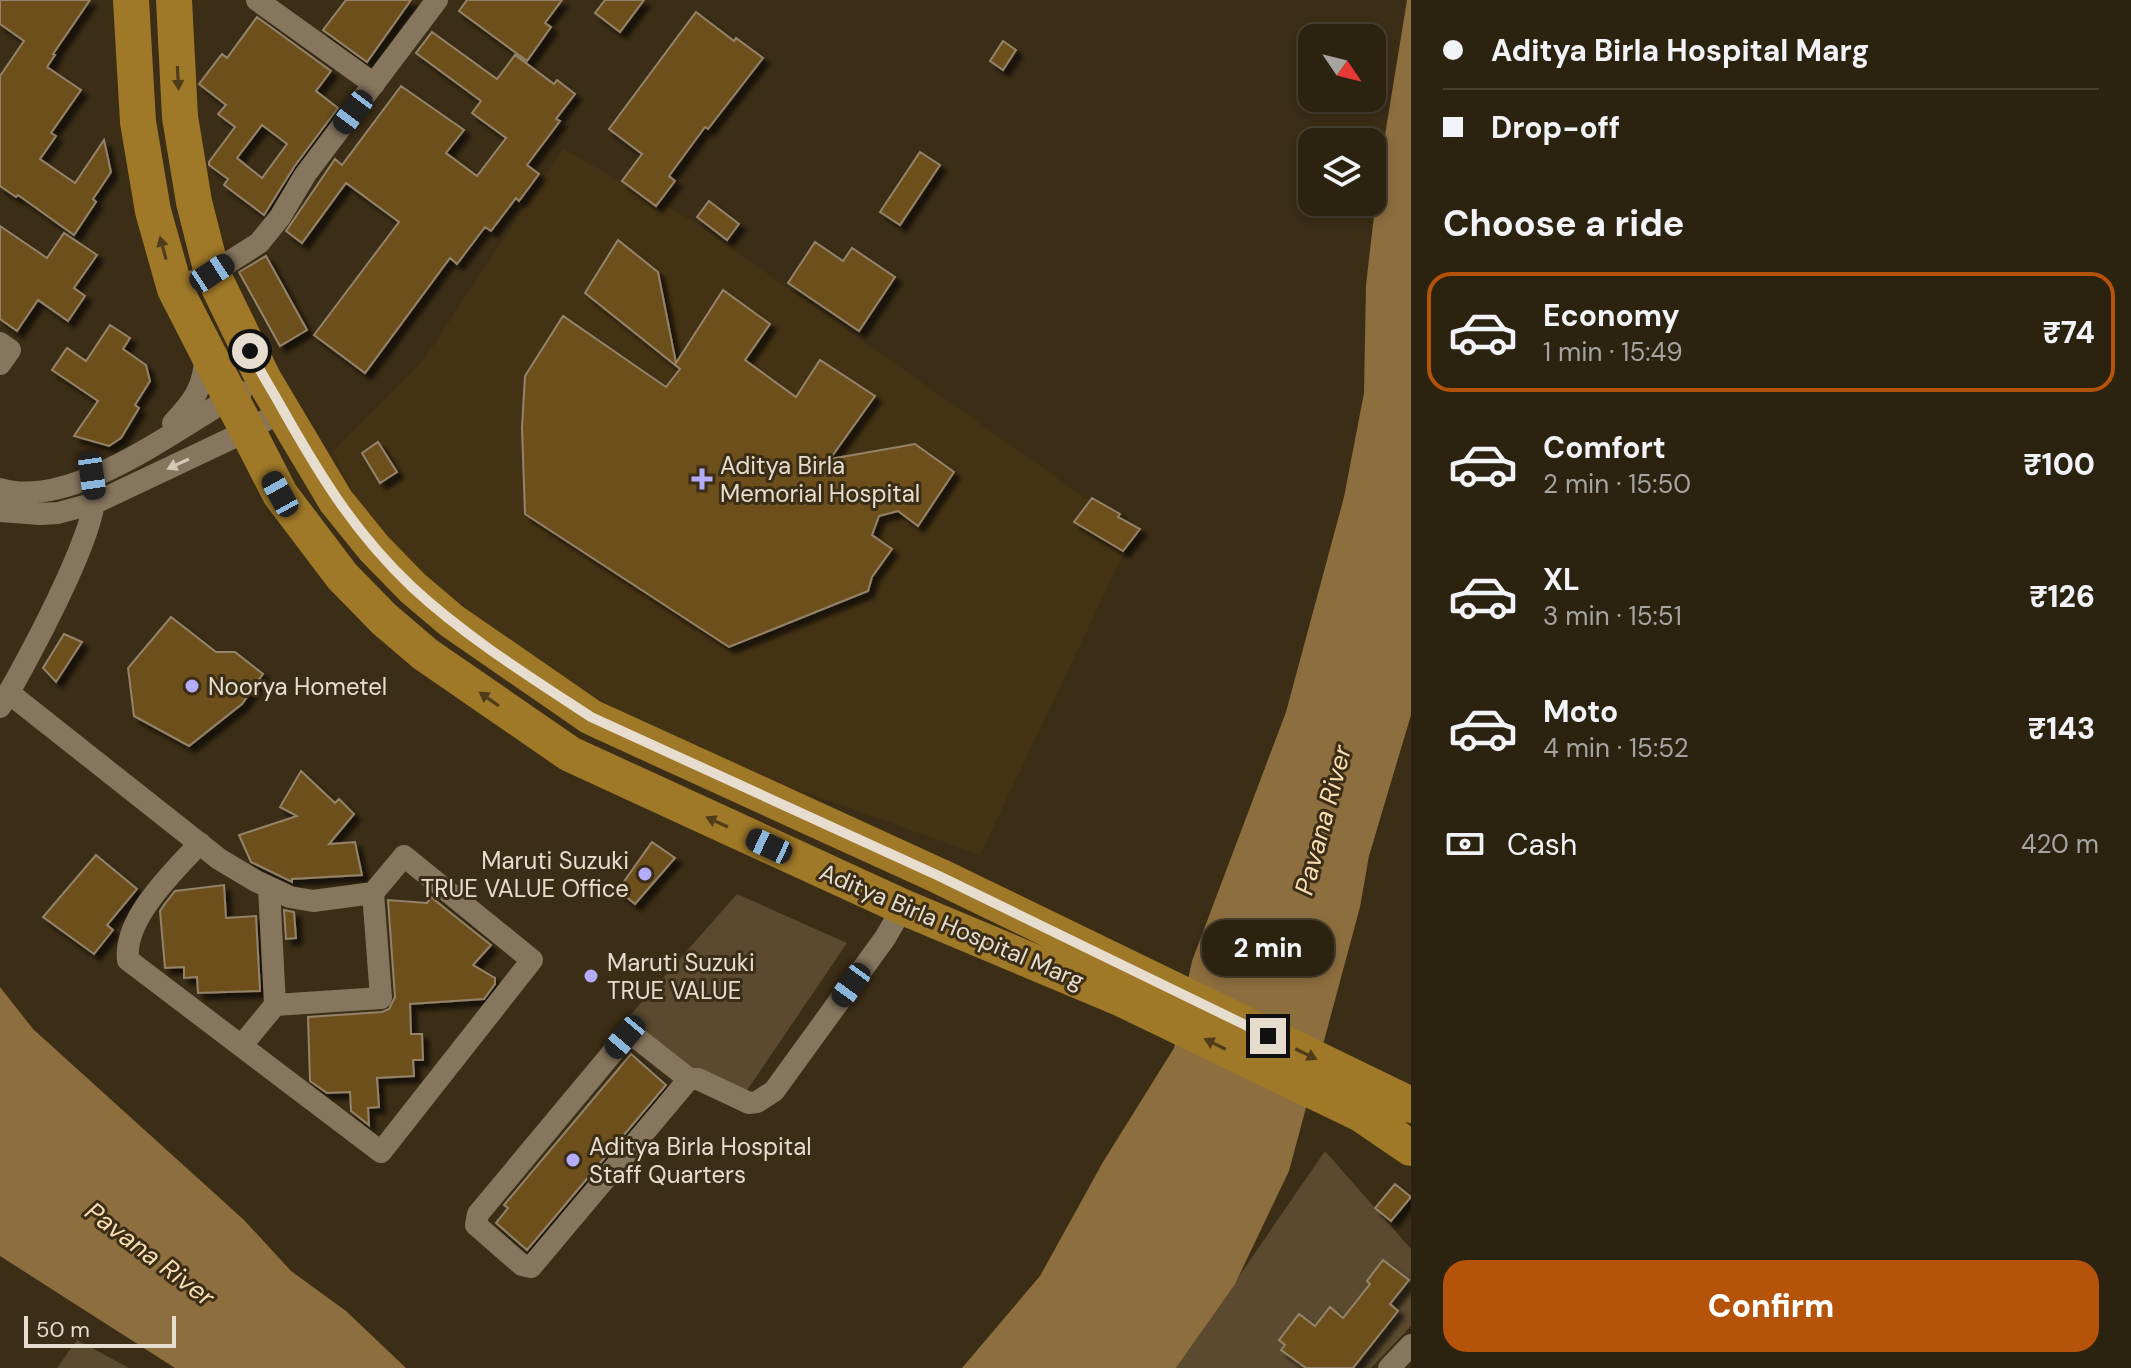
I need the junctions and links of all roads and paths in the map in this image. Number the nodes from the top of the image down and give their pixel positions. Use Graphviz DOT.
graph roads {
  1 [pos="131,0"];
  2 [pos="174,0"];
  3 [pos="257,0"];
  4 [pos="437,0"];
  5 [pos="374,84"];
  6 [pos="212,273"];
  7 [pos="175,289"];
  8 [pos="0,343"];
  9 [pos="205,352"];
  10 [pos="0,364"];
  11 [pos="264,380"];
  12 [pos="229,399"];
  13 [pos="283,410"];
  14 [pos="249,430"];
  15 [pos="156,442"];
  16 [pos="92,476"];
  17 [pos="0,489"];
  18 [pos="95,503"];
  19 [pos="0,511"];
  20 [pos="4,700"];
  21 [pos="200,843"];
  22 [pos="269,888"];
  23 [pos="373,893"];
  24 [pos="903,907"];
  25 [pos="1112,979"];
  26 [pos="275,1005"];
  27 [pos="242,1045"];
  28 [pos="689,1079"];
  29 [pos="1368,1100"];
  30 [pos="1411,1105"];
  31 [pos="1411,1148"];
  32 [pos="1411,1345"];
  33 [pos="1389,1368"];
  7 -- 1 [label="main road, Aditya Birla Hospital Marg, one-way"];
  2 -- 6 [label="main road, Aditya Birla Hospital Marg, one-way"];
  3 -- 5 [label="street"];
  4 -- 5 [label="street"];
  5 -- 6 [label="street"];
  6 -- 7 [label="street"];
  6 -- 11 [label="main road, Aditya Birla Hospital Marg"];
  7 -- 9 [label="main road, Aditya Birla Hospital Marg"];
  8 -- 10 [label="street"];
  9 -- 12 [label="main road, Aditya Birla Hospital Marg"];
  9 -- 15 [label="street"];
  11 -- 12 [label="street"];
  11 -- 13 [label="main road, Aditya Birla Hospital Marg"];
  12 -- 14 [label="main road, Aditya Birla Hospital Marg"];
  12 -- 15 [label="street"];
  13 -- 14 [label="street"];
  13 -- 25 [label="main road, Aditya Birla Hospital Marg"];
  14 -- 18 [label="street, one-way"];
  24 -- 14 [label="main road, Aditya Birla Hospital Marg, one-way"];
  15 -- 16 [label="street"];
  16 -- 17 [label="street"];
  16 -- 18 [label="street"];
  18 -- 19 [label="street"];
  18 -- 20 [label="street"];
  20 -- 21 [label="street"];
  21 -- 22 [label="street"];
  21 -- 27 [label="street"];
  22 -- 23 [label="street"];
  22 -- 26 [label="street"];
  23 -- 26 [label="street"];
  23 -- 27 [label="street"];
  24 -- 25 [label="main road, Aditya Birla Hospital Marg"];
  24 -- 28 [label="street"];
  25 -- 29 [label="main road"];
  26 -- 27 [label="street"];
  28 -- 28 [label="street"];
  29 -- 30 [label="main road"];
  29 -- 31 [label="main road"];
  32 -- 33 [label="street"];
}
